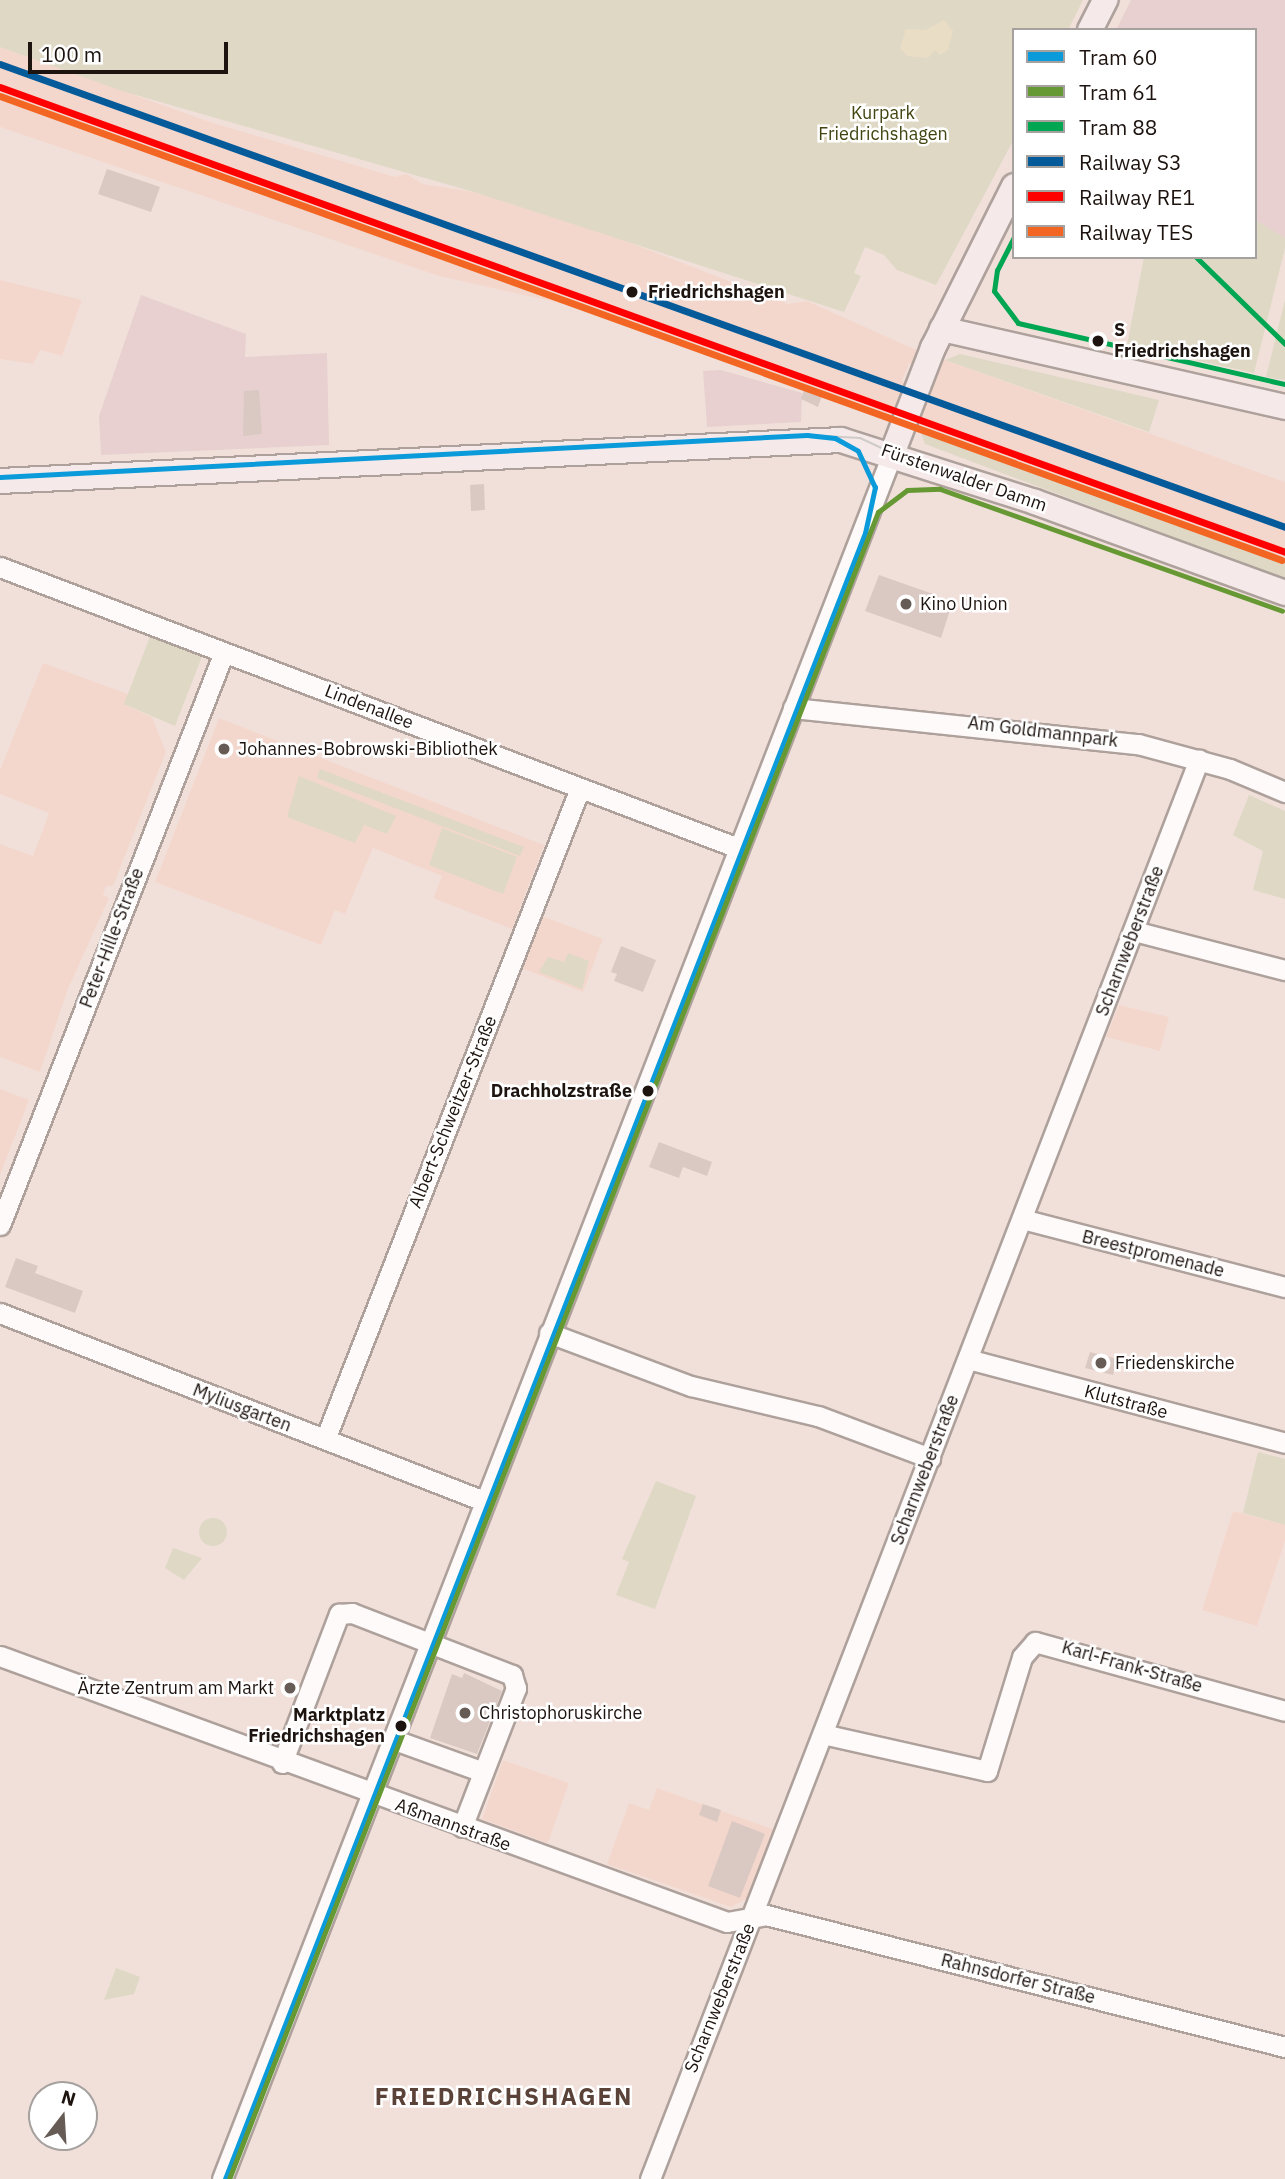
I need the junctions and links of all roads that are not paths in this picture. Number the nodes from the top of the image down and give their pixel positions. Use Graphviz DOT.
graph roads {
  1 [pos="1105,0"];
  2 [pos="1091,28"];
  3 [pos="1012,190"];
  4 [pos="942,329"];
  5 [pos="1285,407"];
  6 [pos="892,454"];
  7 [pos="0,481"];
  8 [pos="0,567"];
  9 [pos="1285,593"];
  10 [pos="224,652"];
  11 [pos="793,708"];
  12 [pos="1199,759"];
  13 [pos="580,788"];
  14 [pos="1285,792"];
  15 [pos="738,848"];
  16 [pos="1134,931"];
  17 [pos="1285,970"];
  18 [pos="1022,1219"];
  19 [pos="0,1225"];
  20 [pos="1285,1287"];
  21 [pos="0,1313"];
  22 [pos="549,1333"];
  23 [pos="968,1359"];
  24 [pos="326,1437"];
  25 [pos="1285,1443"];
  26 [pos="930,1458"];
  27 [pos="484,1501"];
  28 [pos="429,1644"];
  29 [pos="0,1656"];
  30 [pos="1285,1711"];
  31 [pos="823,1734"];
  32 [pos="392,1739"];
  33 [pos="282,1763"];
  34 [pos="483,1772"];
  35 [pos="370,1795"];
  36 [pos="462,1828"];
  37 [pos="751,1921"];
  38 [pos="1285,2047"];
  39 [pos="222,2179"];
  40 [pos="650,2179"];
  1 -- 2 [label="main road"];
  3 -- 4 [label="main road"];
  4 -- 5 [label="main road"];
  4 -- 6 [label="main road"];
  6 -- 7 [label="main road, Fürstenwalder Damm"];
  6 -- 9 [label="main road, Fürstenwalder Damm"];
  6 -- 11 [label="street"];
  8 -- 10 [label="street, Lindenallee"];
  10 -- 13 [label="street, Lindenallee"];
  10 -- 19 [label="street, Peter-Hille-Straße"];
  11 -- 12 [label="street, Am Goldmannpark"];
  11 -- 15 [label="street"];
  12 -- 14 [label="street, Am Goldmannpark"];
  12 -- 16 [label="street, Scharnweberstraße"];
  13 -- 15 [label="street, Lindenallee"];
  13 -- 24 [label="street, Albert-Schweitzer-Straße"];
  15 -- 22 [label="street"];
  16 -- 17 [label="street"];
  16 -- 18 [label="street, Scharnweberstraße"];
  18 -- 20 [label="street, Breestpromenade"];
  18 -- 23 [label="street, Scharnweberstraße"];
  21 -- 24 [label="street, Myliusgarten"];
  22 -- 26 [label="street"];
  22 -- 27 [label="street"];
  23 -- 25 [label="street, Klutstraße"];
  23 -- 26 [label="street, Scharnweberstraße"];
  24 -- 27 [label="street, Myliusgarten"];
  26 -- 31 [label="street, Scharnweberstraße"];
  27 -- 28 [label="street"];
  28 -- 32 [label="street"];
  28 -- 33 [label="street"];
  28 -- 34 [label="street"];
  29 -- 33 [label="street, Aßmannstraße"];
  30 -- 31 [label="street, Karl-Frank-Straße"];
  31 -- 37 [label="street, Scharnweberstraße"];
  32 -- 34 [label="street"];
  32 -- 35 [label="street"];
  33 -- 35 [label="street, Aßmannstraße"];
  34 -- 36 [label="street"];
  35 -- 36 [label="street, Aßmannstraße"];
  35 -- 39 [label="street"];
  36 -- 37 [label="street, Aßmannstraße"];
  37 -- 38 [label="street, Rahnsdorfer Straße"];
  37 -- 40 [label="street, Scharnweberstraße"];
}
